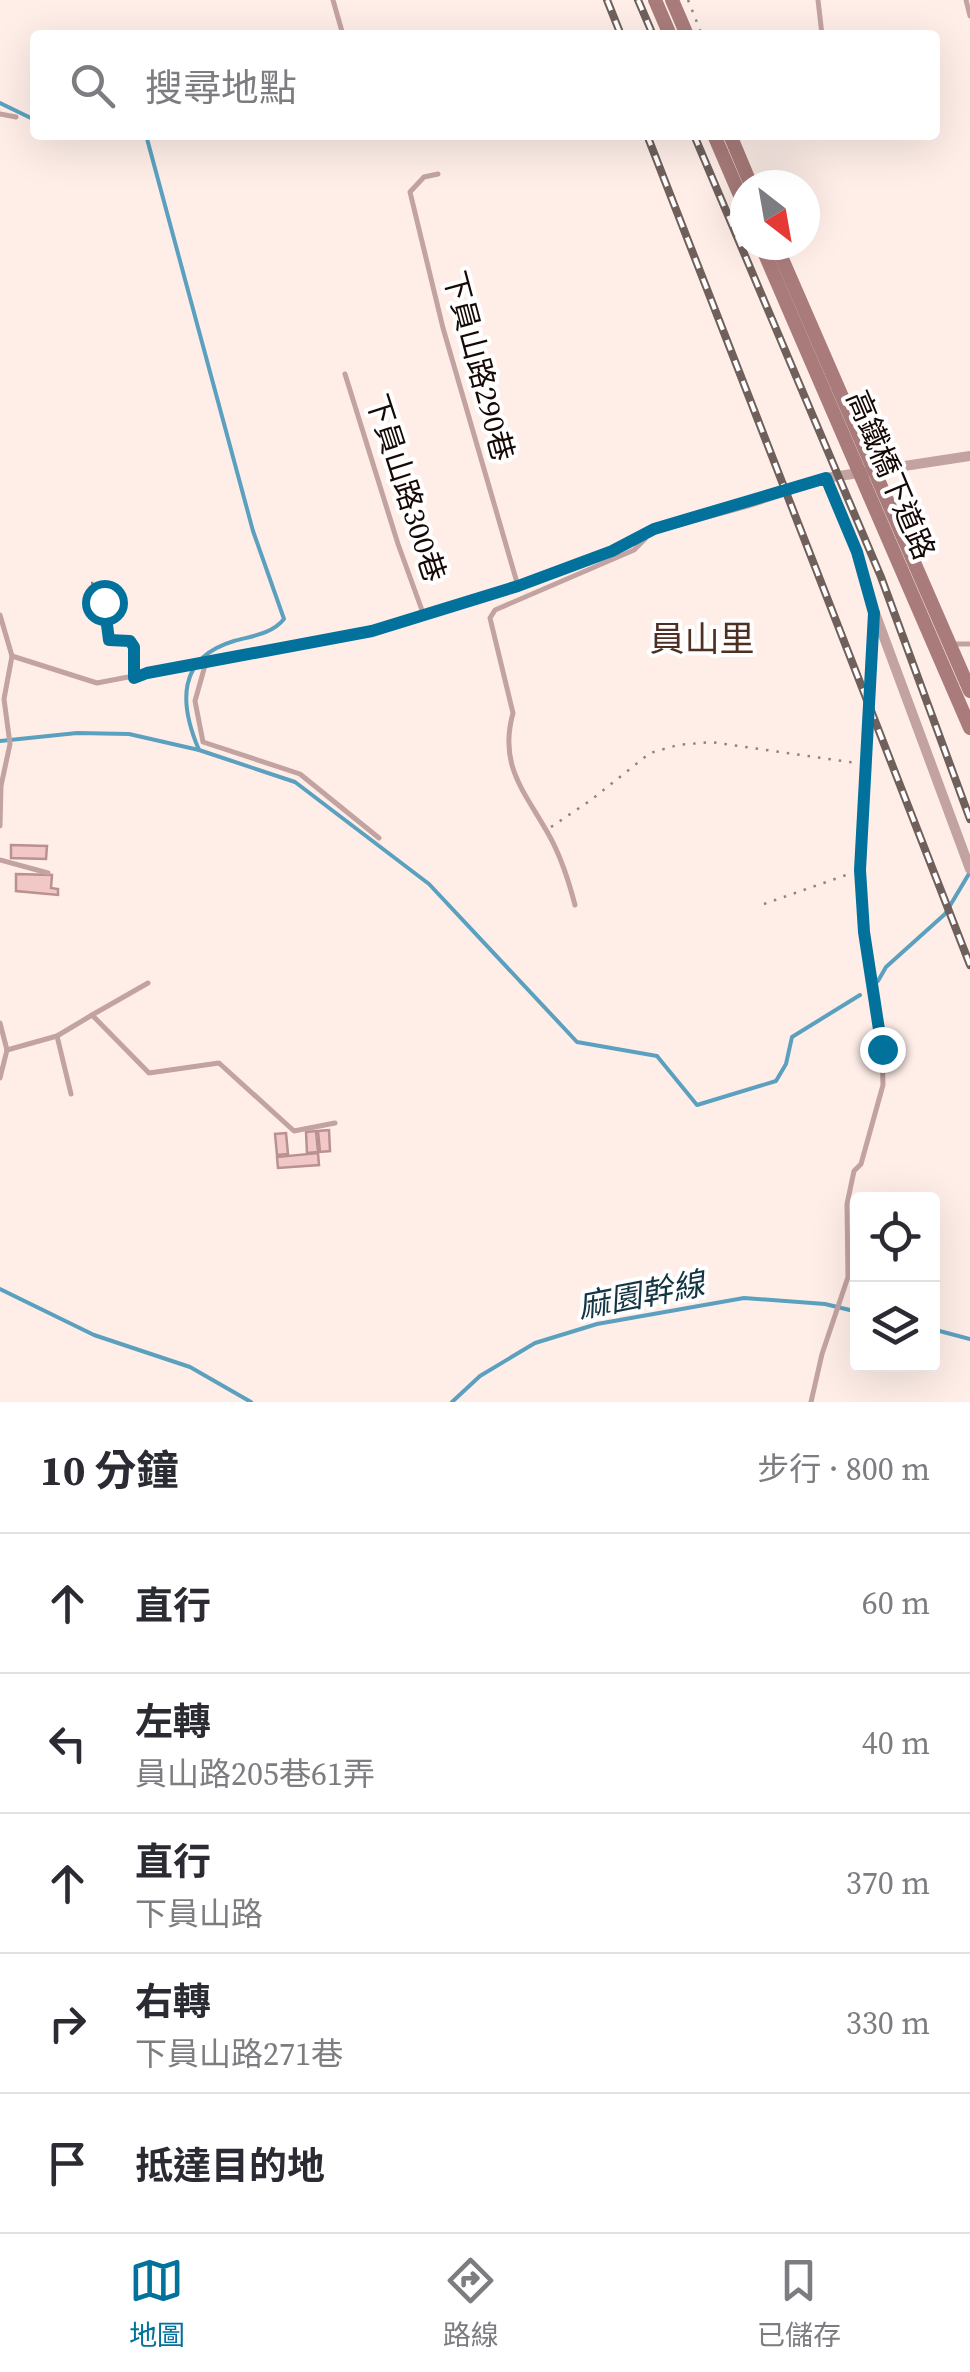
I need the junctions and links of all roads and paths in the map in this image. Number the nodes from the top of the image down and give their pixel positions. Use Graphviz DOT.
graph roads {
  1 [pos="333,0"];
  2 [pos="655,0"];
  3 [pos="672,0"];
  4 [pos="688,0"];
  5 [pos="818,0"];
  6 [pos="966,0"];
  7 [pos="970,16"];
  8 [pos="341,30"];
  9 [pos="668,30"];
  10 [pos="685,30"];
  11 [pos="700,30"];
  12 [pos="821,30"];
  13 [pos="0,114"];
  14 [pos="16,118"];
  15 [pos="716,140"];
  16 [pos="732,140"];
  17 [pos="745,170"];
  18 [pos="730,172"];
  19 [pos="438,174"];
  20 [pos="769,260"];
  21 [pos="782,260"];
  22 [pos="345,374"];
  23 [pos="970,456"];
  24 [pos="867,472"];
  25 [pos="826,478"];
  26 [pos="654,529"];
  27 [pos="90,583"];
  28 [pos="518,586"];
  29 [pos="874,613"];
  30 [pos="0,615"];
  31 [pos="424,616"];
  32 [pos="957,644"];
  33 [pos="970,644"];
  34 [pos="12,656"];
  35 [pos="206,662"];
  36 [pos="134,678"];
  37 [pos="970,691"];
  38 [pos="970,728"];
  39 [pos="866,764"];
  40 [pos="0,826"];
  41 [pos="546,830"];
  42 [pos="379,838"];
  43 [pos="0,860"];
  44 [pos="970,869"];
  45 [pos="860,870"];
  46 [pos="48,874"];
  47 [pos="764,904"];
  48 [pos="574,905"];
  49 [pos="148,982"];
  50 [pos="92,1015"];
  51 [pos="0,1023"];
  52 [pos="57,1036"];
  53 [pos="7,1050"];
  54 [pos="0,1078"];
  55 [pos="70,1094"];
  56 [pos="335,1123"];
  57 [pos="811,1402"];
  1 -- 8 [label="lane"];
  2 -- 9 [label="street"];
  3 -- 10 [label="street"];
  4 -- 11 [label="path"];
  5 -- 12 [label="lane"];
  6 -- 7 [label="lane"];
  13 -- 14 [label="lane"];
  15 -- 18 [label="street"];
  16 -- 17 [label="street"];
  19 -- 28 [label="lane, 下員山路290巷"];
  20 -- 24 [label="street, 高鐵橋下道路"];
  21 -- 24 [label="street, 高鐵橋下道路"];
  22 -- 31 [label="lane, 下員山路300巷"];
  23 -- 24 [label="street"];
  24 -- 25 [label="street"];
  24 -- 37 [label="street, 高鐵橋下道路"];
  24 -- 38 [label="street, 高鐵橋下道路"];
  25 -- 26 [label="street"];
  25 -- 29 [label="lane"];
  26 -- 28 [label="street"];
  26 -- 41 [label="lane"];
  27 -- 36 [label="path"];
  28 -- 31 [label="street"];
  29 -- 39 [label="lane"];
  29 -- 44 [label="street"];
  30 -- 34 [label="lane"];
  31 -- 35 [label="street"];
  32 -- 33 [label="lane"];
  34 -- 36 [label="lane"];
  34 -- 40 [label="lane"];
  35 -- 36 [label="lane"];
  35 -- 42 [label="lane"];
  39 -- 41 [label="path"];
  39 -- 45 [label="lane"];
  41 -- 48 [label="lane"];
  43 -- 46 [label="lane"];
  45 -- 47 [label="path"];
  45 -- 57 [label="lane"];
  49 -- 50 [label="lane"];
  50 -- 52 [label="lane"];
  50 -- 56 [label="lane"];
  51 -- 53 [label="lane"];
  52 -- 53 [label="lane"];
  52 -- 55 [label="lane"];
  53 -- 54 [label="lane"];
}
